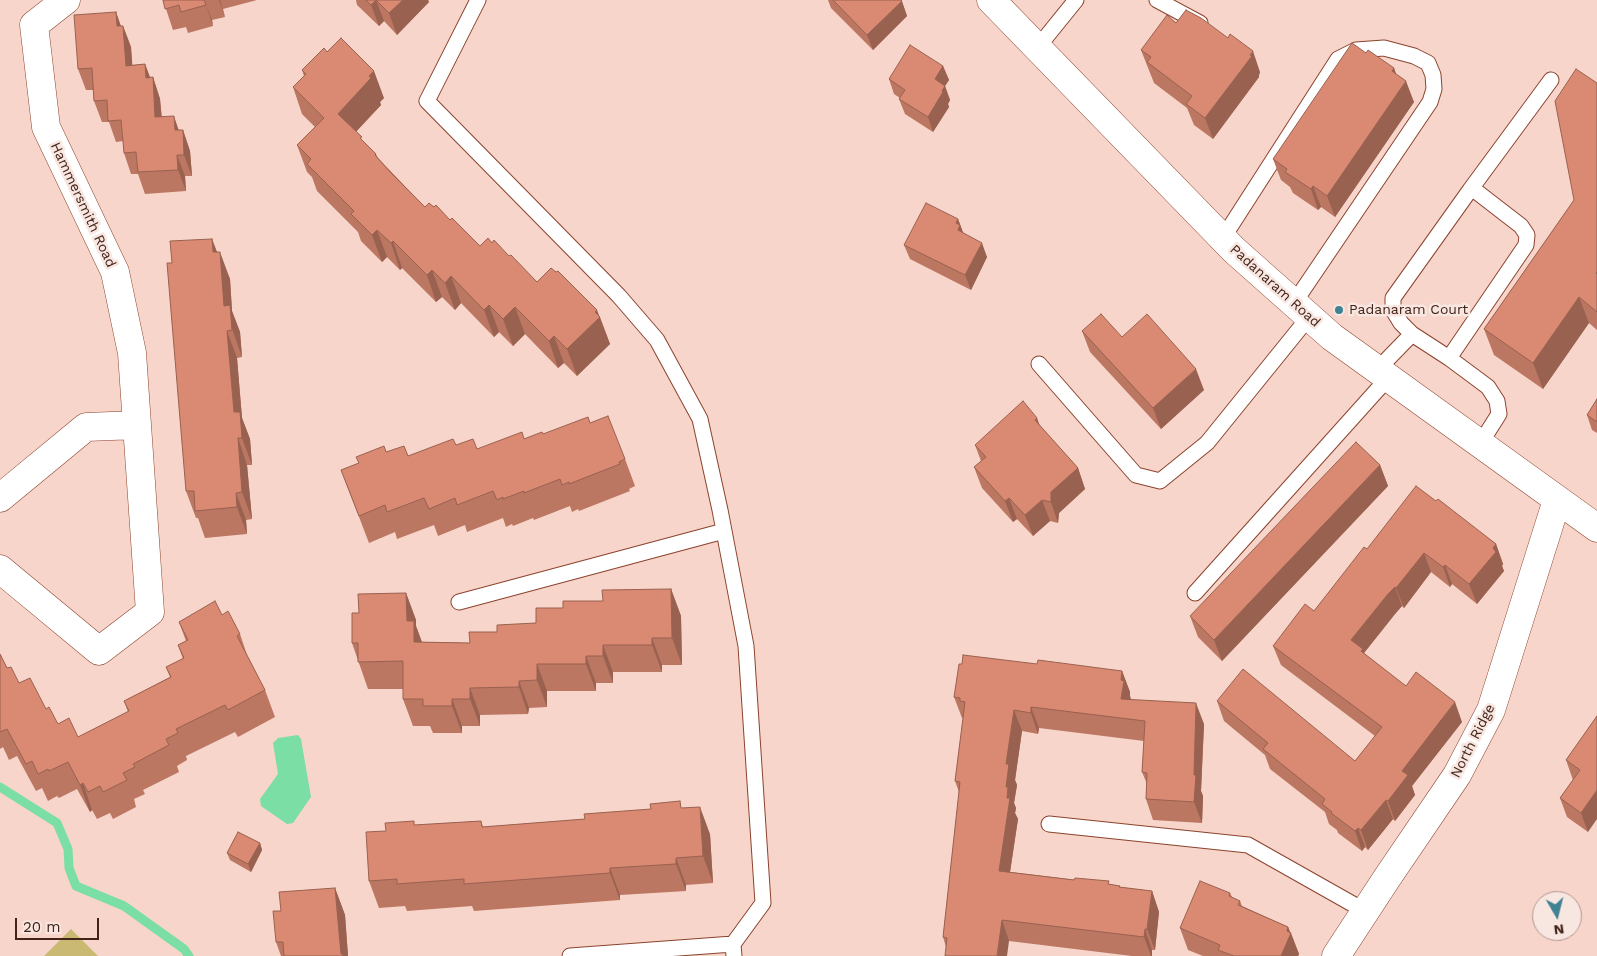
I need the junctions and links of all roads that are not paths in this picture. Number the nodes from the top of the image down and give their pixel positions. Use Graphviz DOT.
graph roads {
  1 [pos="66,0"];
  2 [pos="478,0"];
  3 [pos="991,0"];
  4 [pos="1076,0"];
  5 [pos="1157,0"];
  6 [pos="1217,32"];
  7 [pos="1038,47"];
  8 [pos="1551,80"];
  9 [pos="1470,190"];
  10 [pos="1223,238"];
  11 [pos="1302,310"];
  12 [pos="1412,334"];
  13 [pos="1449,358"];
  14 [pos="1039,364"];
  15 [pos="1383,374"];
  16 [pos="137,425"];
  17 [pos="1480,444"];
  18 [pos="0,498"];
  19 [pos="1557,500"];
  20 [pos="1597,528"];
  21 [pos="724,531"];
  22 [pos="0,569"];
  23 [pos="1195,593"];
  24 [pos="459,602"];
  25 [pos="1049,824"];
  26 [pos="1365,912"];
  27 [pos="734,950"];
  28 [pos="570,956"];
  29 [pos="1336,956"];
  1 -- 16 [label="street, Hammersmith Road"];
  2 -- 21 [label="lane"];
  3 -- 7 [label="street, Padanaram Road"];
  4 -- 7 [label="lane"];
  5 -- 6 [label="lane"];
  7 -- 10 [label="street, Padanaram Road"];
  8 -- 9 [label="lane"];
  9 -- 12 [label="lane"];
  9 -- 13 [label="lane"];
  10 -- 11 [label="street, Padanaram Road"];
  10 -- 11 [label="lane"];
  11 -- 14 [label="lane"];
  11 -- 15 [label="street, Padanaram Road"];
  12 -- 13 [label="lane"];
  12 -- 15 [label="lane"];
  13 -- 17 [label="lane"];
  15 -- 17 [label="street, Padanaram Road"];
  15 -- 23 [label="lane"];
  16 -- 18 [label="street"];
  16 -- 22 [label="street, Hammersmith Road"];
  17 -- 19 [label="street, Padanaram Road"];
  19 -- 20 [label="street, Padanaram Road"];
  19 -- 26 [label="street, North Ridge"];
  21 -- 24 [label="lane"];
  21 -- 27 [label="lane"];
  25 -- 26 [label="lane"];
  26 -- 29 [label="street, North Ridge"];
  27 -- 28 [label="lane"];
}
